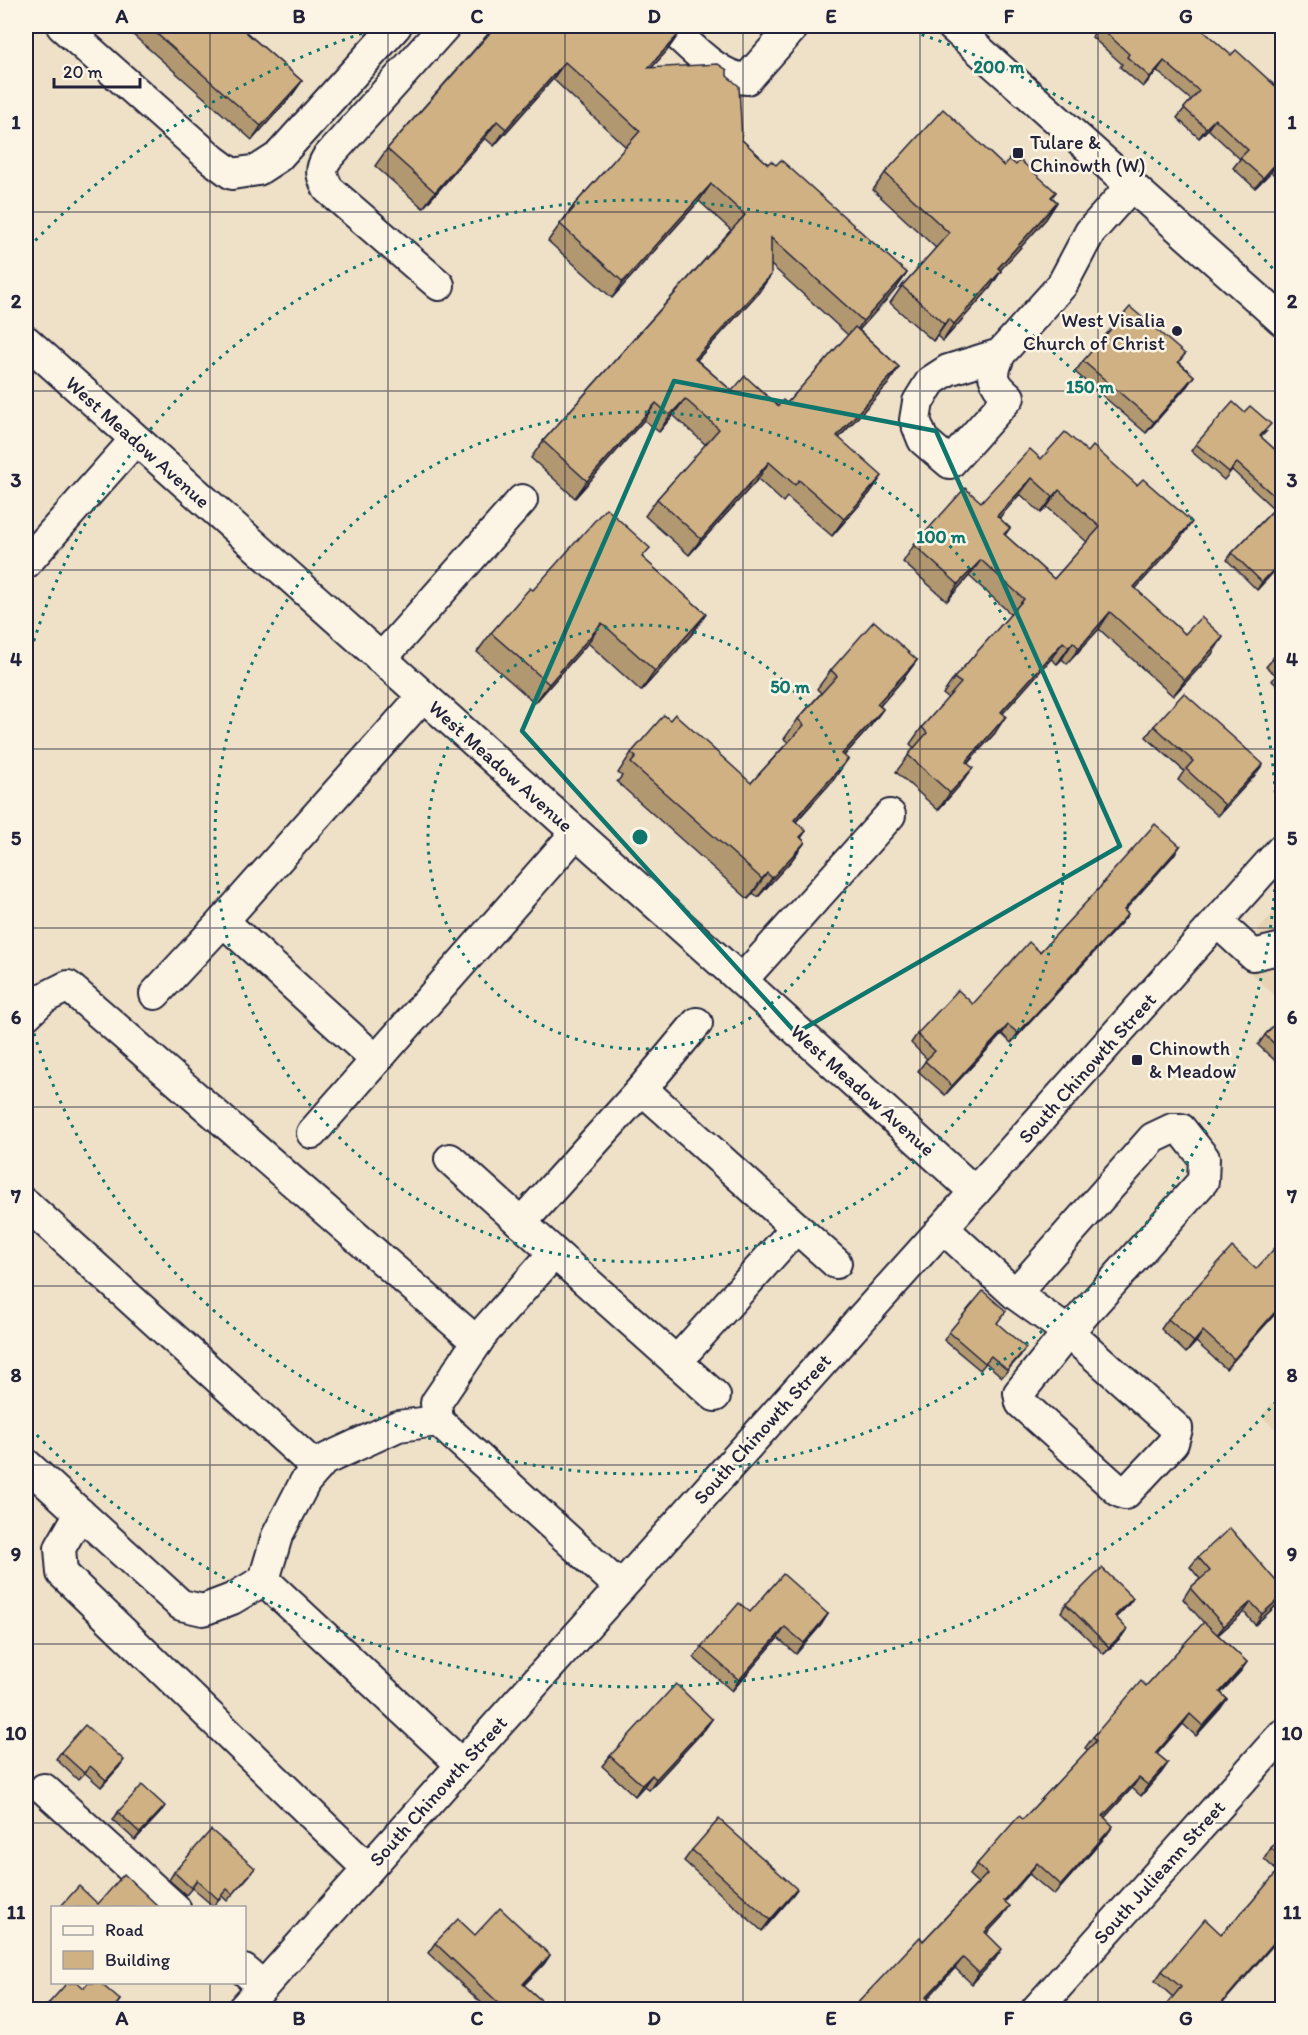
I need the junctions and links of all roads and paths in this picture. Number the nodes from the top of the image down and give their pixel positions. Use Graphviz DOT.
graph roads {
  1 [pos="62,26"];
  2 [pos="396,26"];
  3 [pos="445,26"];
  4 [pos="668,26"];
  5 [pos="794,26"];
  6 [pos="952,26"];
  7 [pos="1132,185"];
  8 [pos="439,285"];
  9 [pos="1282,320"];
  10 [pos="26,341"];
  11 [pos="1000,354"];
  12 [pos="135,440"];
  13 [pos="522,500"];
  14 [pos="26,563"];
  15 [pos="381,659"];
  16 [pos="423,696"];
  17 [pos="890,815"];
  18 [pos="576,833"];
  19 [pos="1282,849"];
  20 [pos="223,921"];
  21 [pos="1217,922"];
  22 [pos="1277,953"];
  23 [pos="742,980"];
  24 [pos="155,994"];
  25 [pos="26,1015"];
  26 [pos="697,1023"];
  27 [pos="376,1060"];
  28 [pos="642,1089"];
  29 [pos="312,1133"];
  30 [pos="450,1159"];
  31 [pos="975,1192"];
  32 [pos="26,1204"];
  33 [pos="521,1223"];
  34 [pos="796,1228"];
  35 [pos="942,1228"];
  36 [pos="554,1253"];
  37 [pos="836,1263"];
  38 [pos="1015,1294"];
  39 [pos="1068,1332"];
  40 [pos="477,1342"];
  41 [pos="676,1362"];
  42 [pos="715,1396"];
  43 [pos="438,1421"];
  44 [pos="26,1464"];
  45 [pos="317,1468"];
  46 [pos="80,1513"];
  47 [pos="264,1580"];
  48 [pos="620,1587"];
  49 [pos="1282,1735"];
  50 [pos="462,1765"];
  51 [pos="44,1789"];
  52 [pos="368,1869"];
  53 [pos="174,1906"];
  54 [pos="254,1978"];
  55 [pos="242,2010"];
  56 [pos="1036,2010"];
  1 -- 2 [label="street"];
  3 -- 8 [label="street"];
  4 -- 5 [label="street"];
  6 -- 7 [label="street"];
  7 -- 9 [label="street"];
  7 -- 11 [label="street"];
  10 -- 12 [label="street, West Meadow Avenue"];
  12 -- 14 [label="street"];
  12 -- 15 [label="street, West Meadow Avenue"];
  13 -- 15 [label="street"];
  15 -- 16 [label="street, West Meadow Avenue"];
  16 -- 18 [label="street, West Meadow Avenue"];
  16 -- 20 [label="street"];
  17 -- 23 [label="street"];
  18 -- 23 [label="street, West Meadow Avenue"];
  18 -- 27 [label="street"];
  19 -- 21 [label="street, South Chinowth Street"];
  20 -- 24 [label="street"];
  20 -- 27 [label="street"];
  21 -- 22 [label="street"];
  21 -- 31 [label="street, South Chinowth Street"];
  23 -- 31 [label="street, West Meadow Avenue"];
  25 -- 40 [label="street"];
  26 -- 28 [label="street"];
  27 -- 29 [label="street"];
  28 -- 33 [label="street"];
  28 -- 34 [label="street"];
  30 -- 33 [label="street"];
  31 -- 35 [label="street, South Chinowth Street"];
  32 -- 45 [label="street"];
  33 -- 36 [label="street"];
  34 -- 37 [label="street"];
  34 -- 41 [label="street"];
  35 -- 38 [label="street"];
  35 -- 48 [label="street, South Chinowth Street"];
  36 -- 40 [label="street"];
  36 -- 41 [label="street"];
  38 -- 39 [label="street"];
  38 -- 39 [label="street"];
  39 -- 39 [label="street"];
  40 -- 43 [label="street"];
  41 -- 42 [label="street"];
  43 -- 45 [label="street"];
  43 -- 48 [label="street"];
  44 -- 46 [label="street"];
  45 -- 47 [label="street"];
  46 -- 47 [label="street"];
  46 -- 52 [label="street"];
  47 -- 50 [label="street"];
  48 -- 50 [label="street, South Chinowth Street"];
  49 -- 56 [label="street, South Julieann Street"];
  50 -- 52 [label="street, South Chinowth Street"];
  51 -- 53 [label="street"];
  52 -- 54 [label="street, South Chinowth Street"];
  54 -- 55 [label="street, South Chinowth Street"];
}
